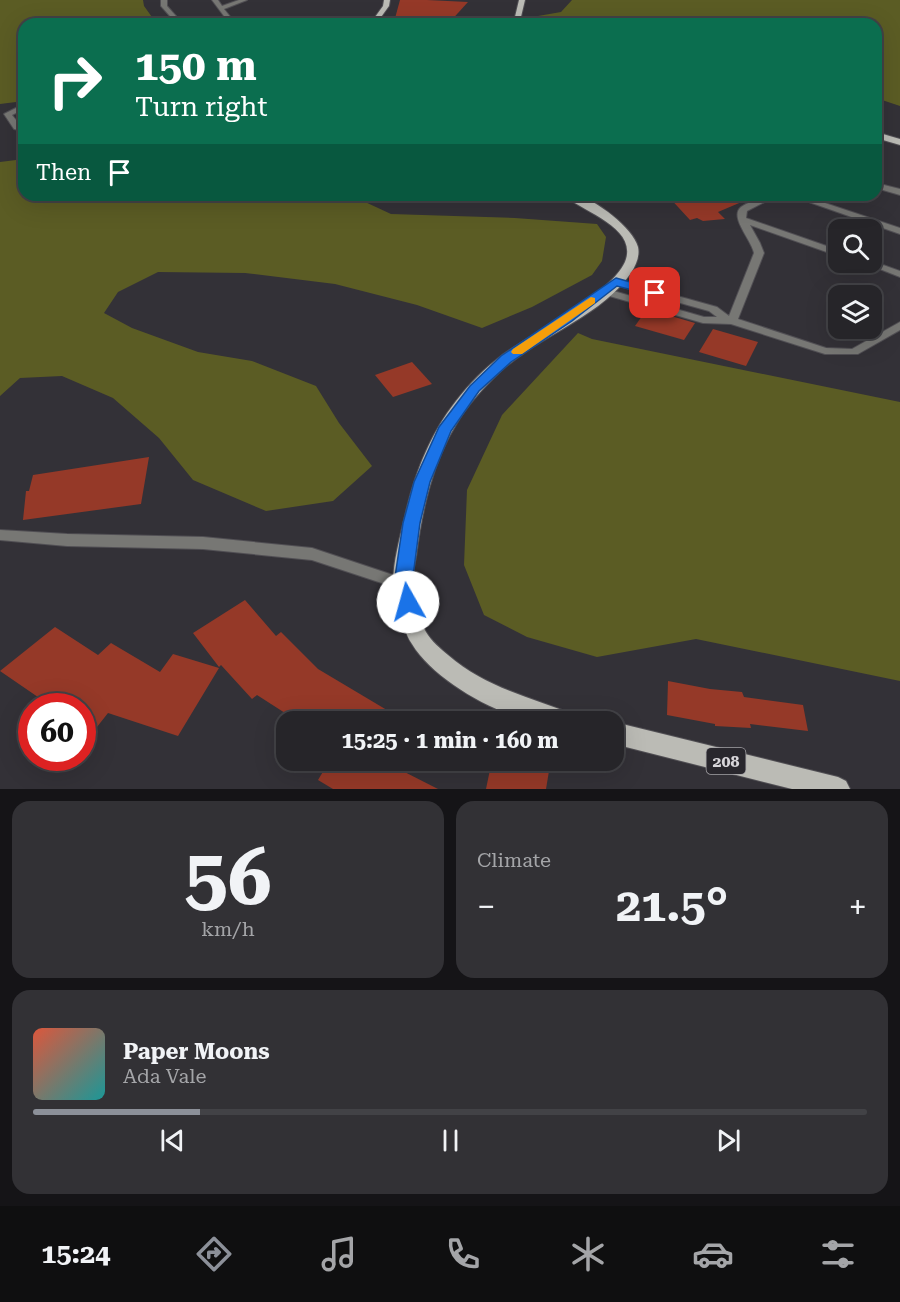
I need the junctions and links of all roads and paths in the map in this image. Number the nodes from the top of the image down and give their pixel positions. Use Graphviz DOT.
graph roads {
  1 [pos="164,0"];
  2 [pos="215,0"];
  3 [pos="244,0"];
  4 [pos="387,0"];
  5 [pos="522,0"];
  6 [pos="221,8"];
  7 [pos="175,18"];
  8 [pos="227,18"];
  9 [pos="377,18"];
  10 [pos="518,18"];
  11 [pos="18,108"];
  12 [pos="18,127"];
  13 [pos="882,137"];
  14 [pos="900,142"];
  15 [pos="882,187"];
  16 [pos="900,192"];
  17 [pos="580,201"];
  18 [pos="761,201"];
  19 [pos="811,201"];
  20 [pos="741,219"];
  21 [pos="900,231"];
  22 [pos="828,249"];
  23 [pos="882,268"];
  24 [pos="900,274"];
  25 [pos="609,287"];
  26 [pos="729,321"];
  27 [pos="900,325"];
  28 [pos="0,535"];
  29 [pos="403,584"];
  30 [pos="530,711"];
  31 [pos="624,736"];
  32 [pos="838,789"];
  1 -- 7 [label="street"];
  2 -- 6 [label="street"];
  3 -- 6 [label="street"];
  4 -- 9 [label="main road"];
  5 -- 10 [label="main road"];
  6 -- 8 [label="street"];
  11 -- 12 [label="street"];
  13 -- 14 [label="main road"];
  15 -- 16 [label="street"];
  17 -- 25 [label="main road"];
  18 -- 20 [label="street"];
  19 -- 21 [label="street"];
  20 -- 22 [label="street"];
  20 -- 26 [label="street"];
  23 -- 24 [label="street"];
  25 -- 26 [label="street"];
  25 -- 26 [label="street"];
  25 -- 29 [label="main road"];
  26 -- 27 [label="street"];
  28 -- 29 [label="street"];
  29 -- 30 [label="main road"];
  31 -- 32 [label="main road, 208"];
}
